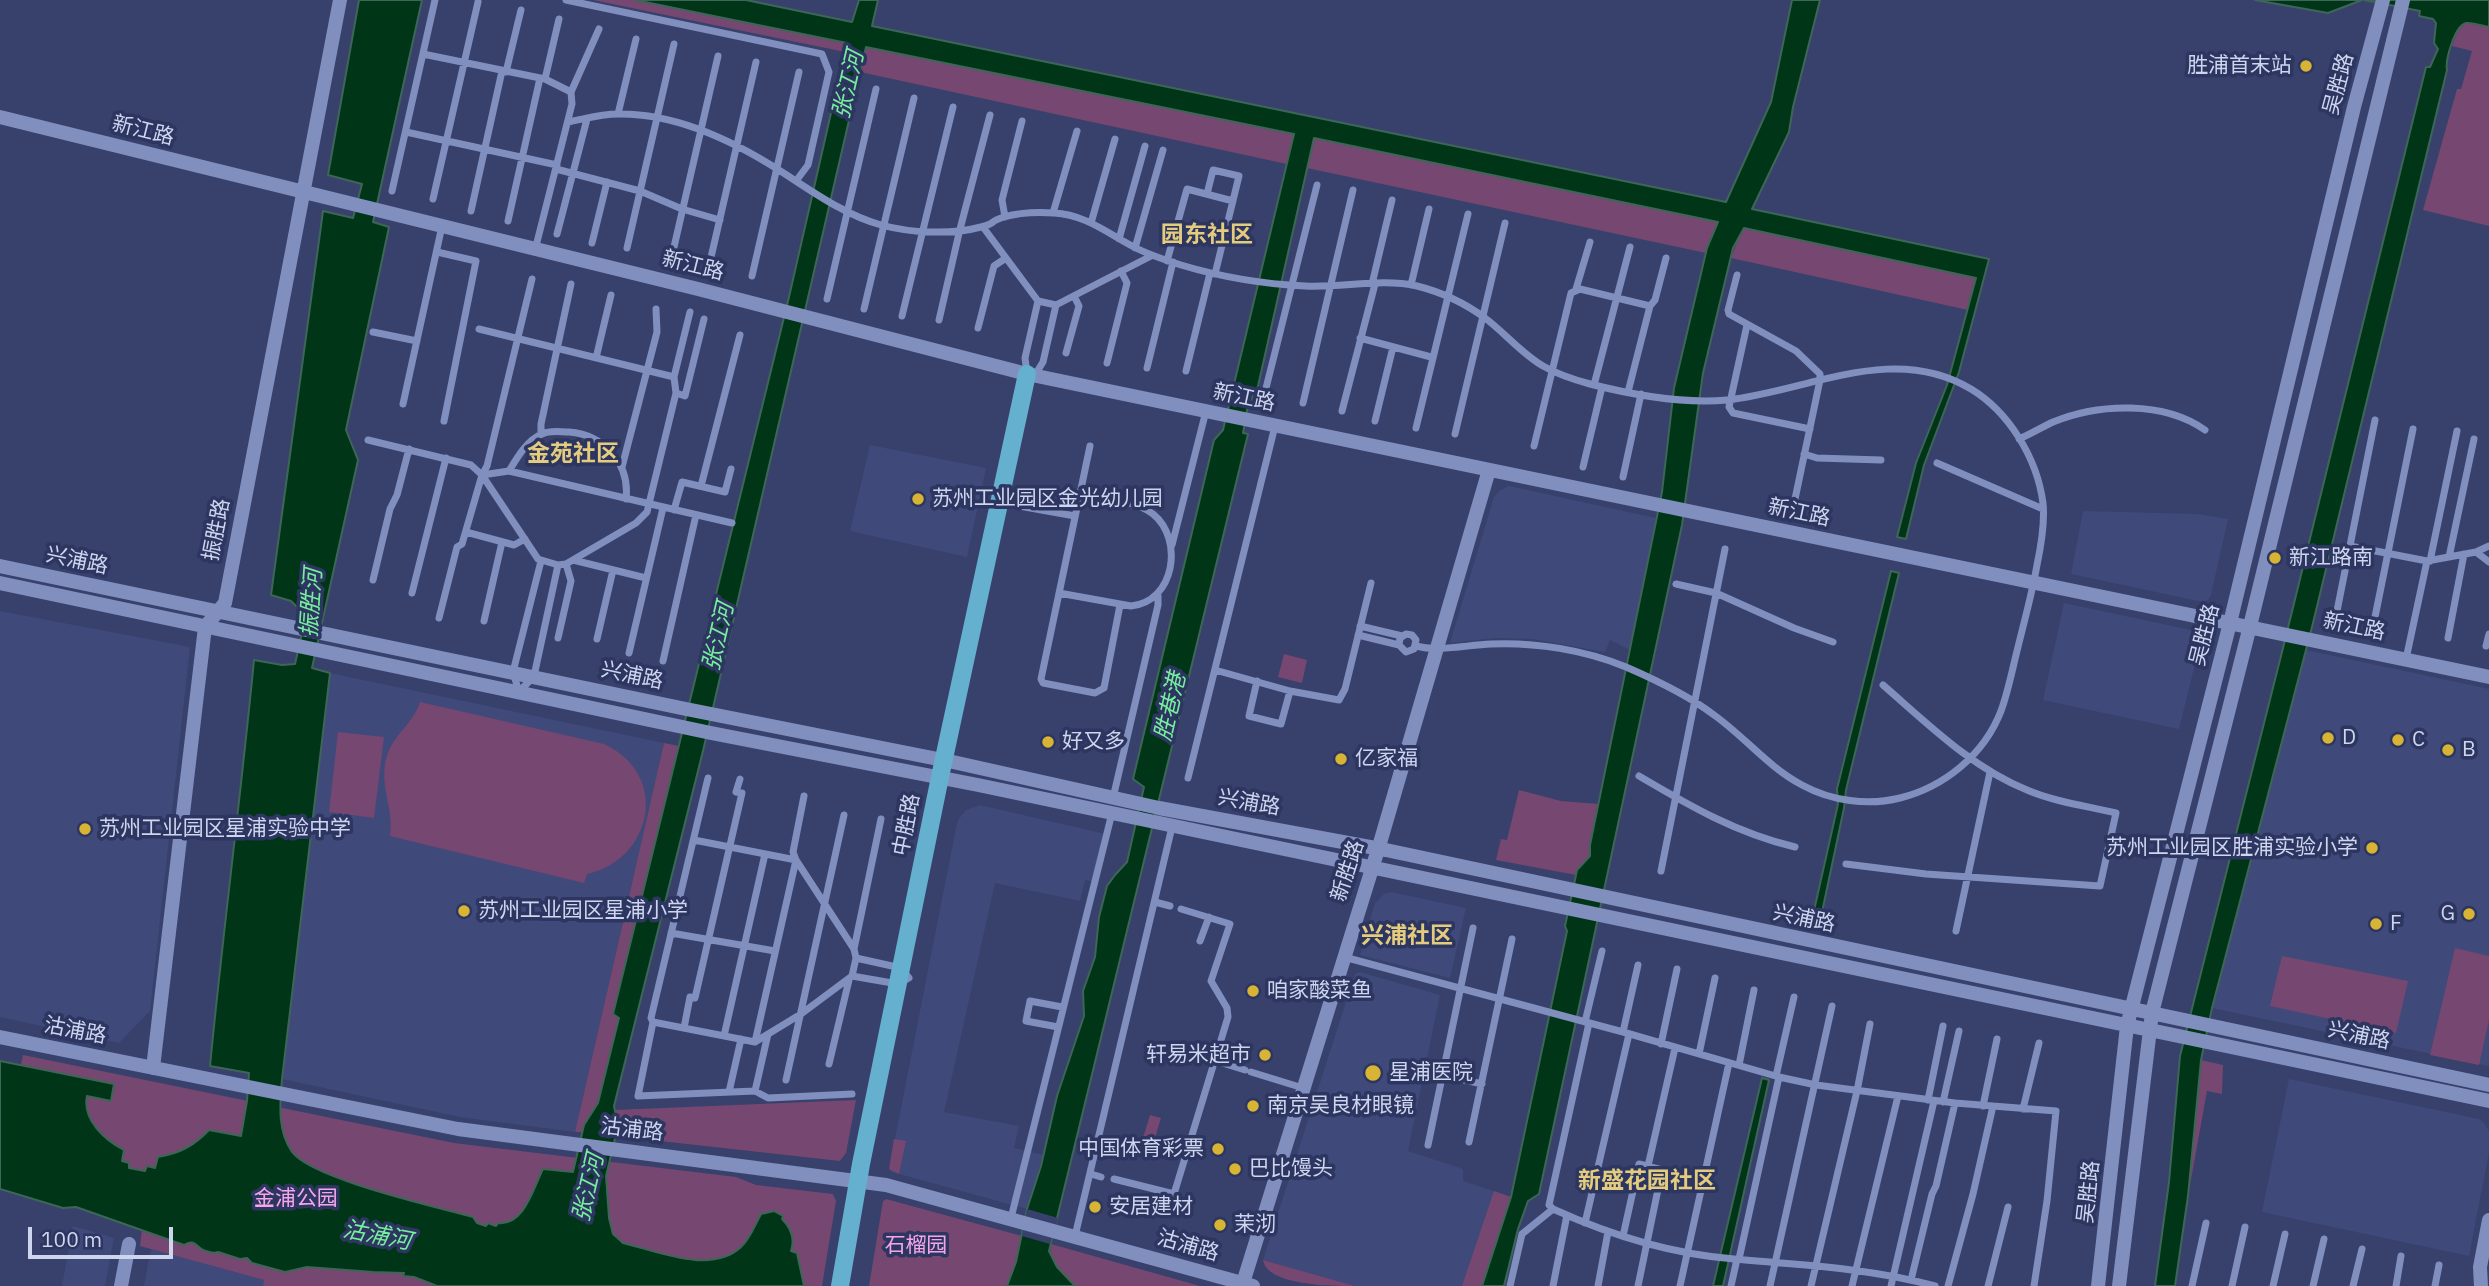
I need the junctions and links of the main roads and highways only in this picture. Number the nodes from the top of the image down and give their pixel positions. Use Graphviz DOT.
graph roads {
  1 [pos="340,0"];
  2 [pos="2383,2"];
  3 [pos="2403,4"];
  4 [pos="0,117"];
  5 [pos="303,192"];
  6 [pos="1031,374"];
  7 [pos="1489,470"];
  8 [pos="0,566"];
  9 [pos="0,583"];
  10 [pos="2237,592"];
  11 [pos="2257,596"];
  12 [pos="218,612"];
  13 [pos="2230,623"];
  14 [pos="2250,626"];
  15 [pos="205,627"];
  16 [pos="2221,656"];
  17 [pos="2241,660"];
  18 [pos="2489,677"];
  19 [pos="946,770"];
  20 [pos="1157,815"];
  21 [pos="1378,849"];
  22 [pos="1372,869"];
  23 [pos="2131,1008"];
  24 [pos="2152,1013"];
  25 [pos="2127,1026"];
  26 [pos="2148,1031"];
  27 [pos="0,1037"];
  28 [pos="153,1068"];
  29 [pos="2489,1085"];
  30 [pos="2489,1101"];
  31 [pos="863,1181"];
  32 [pos="2489,1220"];
  33 [pos="129,1244"];
  34 [pos="1248,1285"];
  35 [pos="121,1286"];
  36 [pos="840,1286"];
  37 [pos="851,1286"];
  38 [pos="2098,1286"];
  39 [pos="2119,1286"];
  40 [pos="2481,1286"];
  1 -- 5 [label="main road, 振胜路"];
  2 -- 10 [label="main road, 吴胜路"];
  3 -- 11 [label="main road, 吴胜路"];
  4 -- 5 [label="main road, 新江路"];
  5 -- 6 [label="main road, 新江路"];
  5 -- 12 [label="main road, 振胜路"];
  6 -- 7 [label="main road, 新江路"];
  6 -- 19 [label="main road, 中胜路"];
  6 -- 19 [label="main road, 中胜路"];
  7 -- 13 [label="main road, 新江路"];
  7 -- 21 [label="main road, 新胜路"];
  8 -- 12 [label="main road, 兴浦路"];
  9 -- 15 [label="main road, 兴浦路"];
  10 -- 11 [label="main road"];
  10 -- 13 [label="main road, 吴胜路"];
  11 -- 14 [label="main road, 吴胜路"];
  12 -- 15 [label="main road, 振胜路"];
  12 -- 19 [label="main road, 兴浦路"];
  13 -- 14 [label="main road, 新江路"];
  13 -- 16 [label="main road, 吴胜路"];
  14 -- 17 [label="main road, 吴胜路"];
  14 -- 18 [label="main road, 新江路"];
  15 -- 19 [label="main road, 兴浦路"];
  15 -- 28 [label="main road"];
  16 -- 17 [label="main road"];
  16 -- 23 [label="main road, 吴胜路"];
  17 -- 24 [label="main road, 吴胜路"];
  19 -- 20 [label="main road, 兴浦路"];
  19 -- 20 [label="main road, 兴浦路"];
  19 -- 31 [label="main road, 中胜路"];
  20 -- 21 [label="main road, 兴浦路"];
  20 -- 22 [label="main road, 兴浦路"];
  21 -- 22 [label="main road, 新胜路"];
  21 -- 23 [label="main road, 兴浦路"];
  22 -- 25 [label="main road, 兴浦路"];
  22 -- 34 [label="main road, 新胜路"];
  23 -- 24 [label="main road, 兴浦路"];
  23 -- 25 [label="main road, 吴胜路"];
  24 -- 26 [label="main road, 吴胜路"];
  24 -- 29 [label="main road, 兴浦路"];
  25 -- 26 [label="main road, 兴浦路"];
  25 -- 38 [label="main road, 吴胜路"];
  26 -- 30 [label="main road, 兴浦路"];
  26 -- 39 [label="main road, 吴胜路"];
  27 -- 28 [label="main road, 沽浦路"];
  28 -- 31 [label="main road, 沽浦路"];
  31 -- 34 [label="main road, 沽浦路"];
  31 -- 36 [label="main road, 中胜路"];
  31 -- 37 [label="main road, 中胜路"];
  32 -- 40 [label="main road"];
  33 -- 35 [label="main road"];
}
